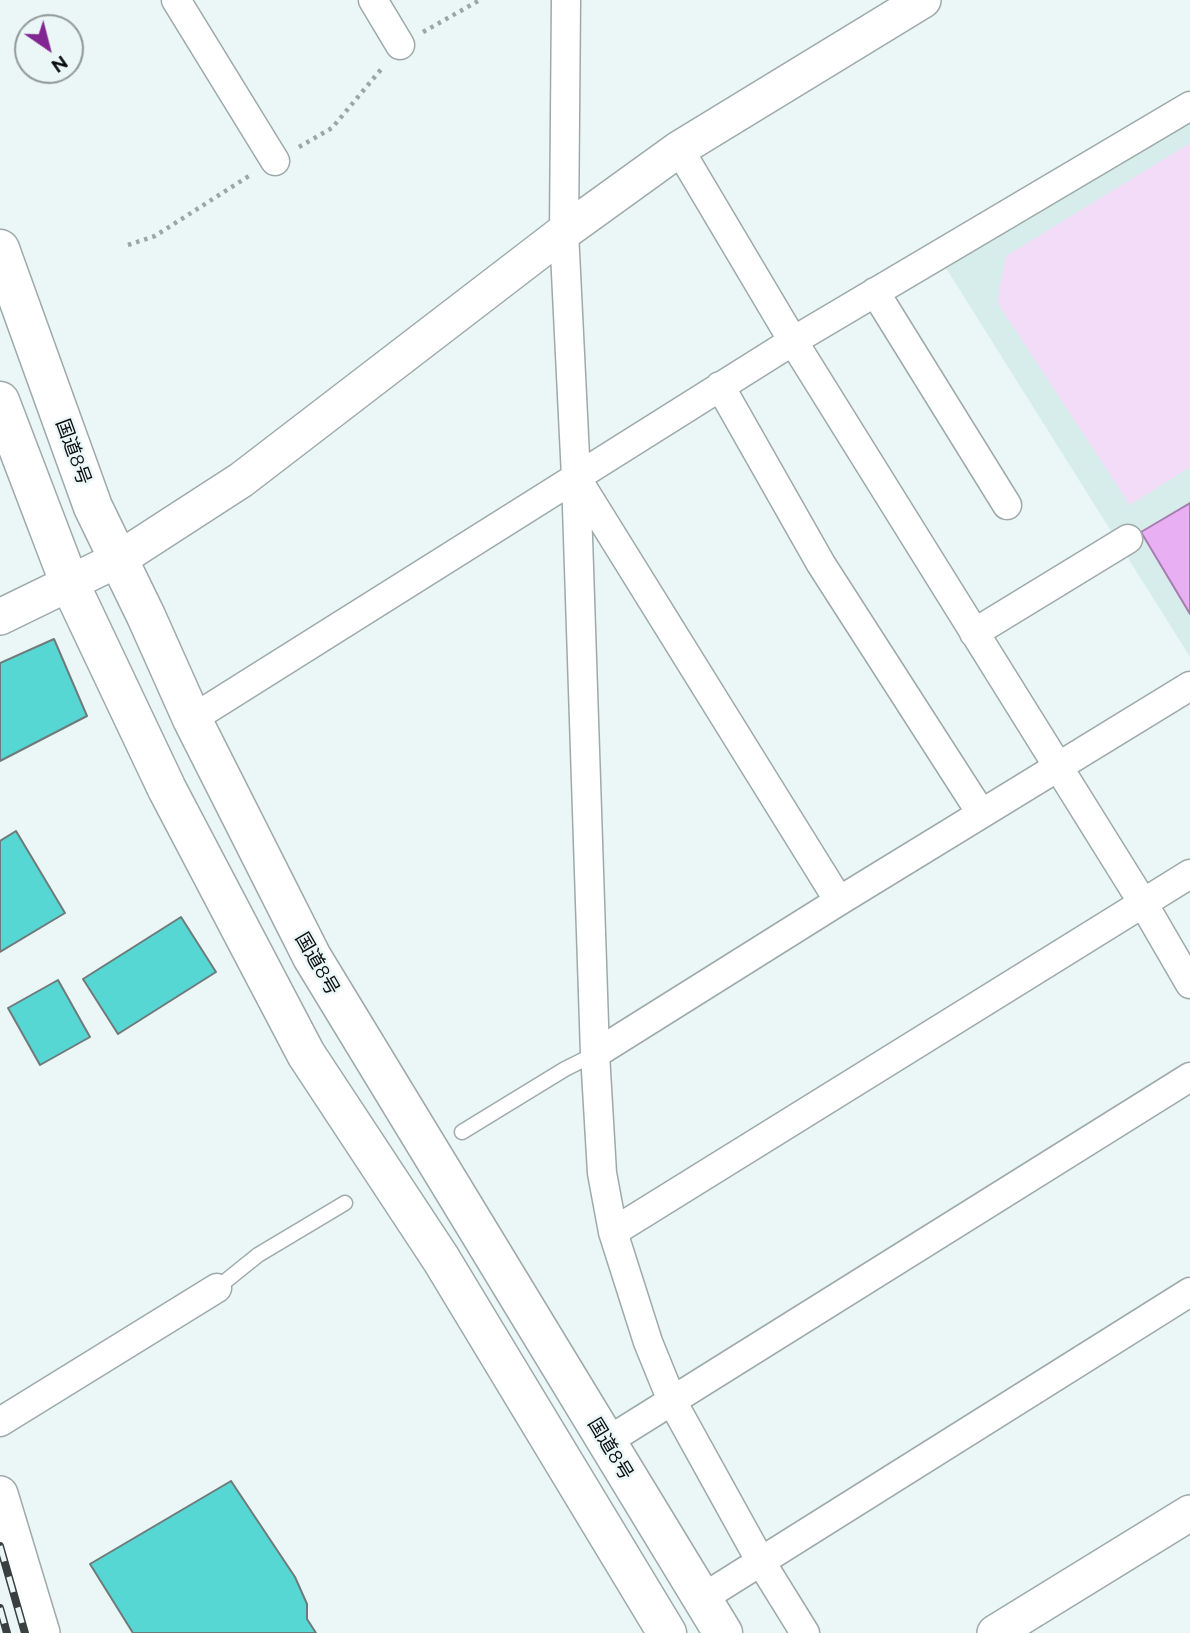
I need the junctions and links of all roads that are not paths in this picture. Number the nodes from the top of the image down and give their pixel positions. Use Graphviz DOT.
graph roads {
  1 [pos="176,0"];
  2 [pos="373,0"];
  3 [pos="566,0"];
  4 [pos="920,1"];
  5 [pos="400,45"];
  6 [pos="1190,106"];
  7 [pos="679,149"];
  8 [pos="275,161"];
  9 [pos="564,232"];
  10 [pos="0,249"];
  11 [pos="875,292"];
  12 [pos="793,341"];
  13 [pos="720,386"];
  14 [pos="0,401"];
  15 [pos="576,477"];
  16 [pos="1007,505"];
  17 [pos="1128,539"];
  18 [pos="119,559"];
  19 [pos="69,582"];
  20 [pos="0,617"];
  21 [pos="974,633"];
  22 [pos="1190,686"];
  23 [pos="192,719"];
  24 [pos="1057,766"];
  25 [pos="981,813"];
  26 [pos="1190,874"];
  27 [pos="838,901"];
  28 [pos="1143,903"];
  29 [pos="1190,984"];
  30 [pos="595,1054"];
  31 [pos="1190,1077"];
  32 [pos="462,1132"];
  33 [pos="345,1203"];
  34 [pos="613,1232"];
  35 [pos="217,1288"];
  36 [pos="1190,1293"];
  37 [pos="672,1401"];
  38 [pos="0,1422"];
  39 [pos="606,1442"];
  40 [pos="0,1494"];
  41 [pos="1190,1513"];
  42 [pos="761,1562"];
  43 [pos="701,1599"];
  44 [pos="42,1633"];
  45 [pos="667,1633"];
  46 [pos="723,1633"];
  47 [pos="805,1633"];
  48 [pos="995,1633"];
  1 -- 8 [label="street"];
  2 -- 5 [label="street"];
  3 -- 9 [label="street"];
  4 -- 7 [label="street"];
  6 -- 11 [label="street"];
  7 -- 9 [label="street"];
  7 -- 12 [label="street"];
  9 -- 15 [label="street"];
  9 -- 18 [label="street"];
  10 -- 18 [label="highway, 国道8号"];
  11 -- 12 [label="street"];
  11 -- 16 [label="street"];
  12 -- 13 [label="street"];
  12 -- 21 [label="street"];
  13 -- 15 [label="street"];
  13 -- 25 [label="street"];
  14 -- 19 [label="highway"];
  15 -- 23 [label="street"];
  15 -- 27 [label="street"];
  15 -- 30 [label="street"];
  17 -- 21 [label="street"];
  18 -- 19 [label="street"];
  18 -- 23 [label="highway, 国道8号"];
  19 -- 20 [label="street"];
  19 -- 45 [label="highway"];
  21 -- 24 [label="street"];
  22 -- 24 [label="street"];
  23 -- 39 [label="highway, 国道8号"];
  24 -- 25 [label="street"];
  24 -- 28 [label="street"];
  25 -- 27 [label="street"];
  26 -- 28 [label="street"];
  27 -- 30 [label="street"];
  28 -- 29 [label="street"];
  28 -- 34 [label="street"];
  30 -- 32 [label="lane"];
  30 -- 34 [label="street"];
  31 -- 37 [label="street"];
  33 -- 35 [label="lane"];
  34 -- 37 [label="street"];
  35 -- 38 [label="street"];
  36 -- 42 [label="street"];
  37 -- 39 [label="street"];
  37 -- 42 [label="street"];
  39 -- 43 [label="highway, 国道8号"];
  40 -- 44 [label="street"];
  41 -- 48 [label="street"];
  42 -- 43 [label="street"];
  42 -- 47 [label="street"];
  43 -- 46 [label="highway, 国道8号"];
}
